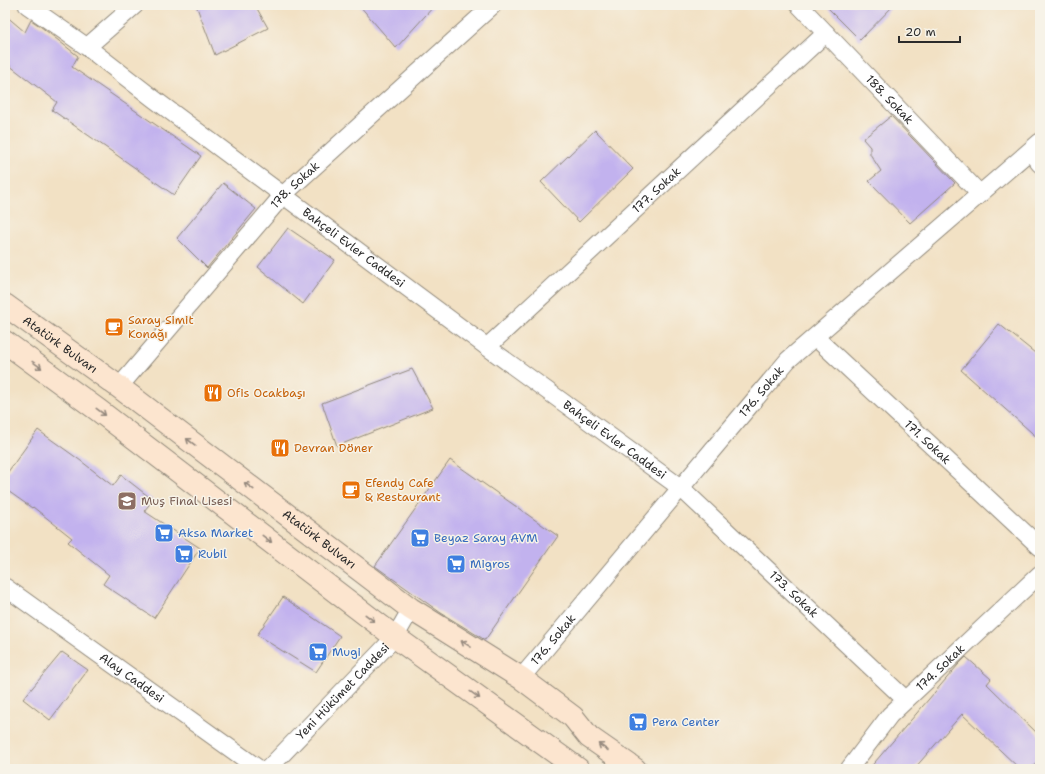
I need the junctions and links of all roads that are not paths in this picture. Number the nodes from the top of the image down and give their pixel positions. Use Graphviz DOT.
graph roads {
  1 [pos="27,5"];
  2 [pos="135,5"];
  3 [pos="493,5"];
  4 [pos="799,5"];
  5 [pos="826,33"];
  6 [pos="87,47"];
  7 [pos="1037,152"];
  8 [pos="980,194"];
  9 [pos="283,195"];
  10 [pos="5,305"];
  11 [pos="815,337"];
  12 [pos="5,342"];
  13 [pos="487,346"];
  14 [pos="119,388"];
  15 [pos="681,488"];
  16 [pos="1040,547"];
  17 [pos="1040,574"];
  18 [pos="5,587"];
  19 [pos="411,608"];
  20 [pos="395,637"];
  21 [pos="521,678"];
  22 [pos="906,700"];
  23 [pos="259,769"];
  24 [pos="268,769"];
  25 [pos="578,769"];
  26 [pos="635,769"];
  27 [pos="849,769"];
  1 -- 6 [label="street, Bahçeli Evler Caddesi"];
  2 -- 6 [label="street"];
  3 -- 9 [label="street, 178. Sokak"];
  4 -- 5 [label="street, 188. Sokak"];
  5 -- 8 [label="street, 188. Sokak"];
  5 -- 13 [label="street, 177. Sokak"];
  6 -- 9 [label="street, Bahçeli Evler Caddesi"];
  7 -- 8 [label="street, 176. Sokak"];
  8 -- 11 [label="street, 176. Sokak"];
  9 -- 13 [label="street, Bahçeli Evler Caddesi"];
  9 -- 14 [label="street, 178. Sokak"];
  10 -- 14 [label="main road, Atatürk Bulvarı"];
  11 -- 15 [label="street, 176. Sokak"];
  11 -- 16 [label="street, 171. Sokak"];
  12 -- 20 [label="main road, one-way"];
  13 -- 15 [label="street, Bahçeli Evler Caddesi"];
  19 -- 14 [label="main road, Atatürk Bulvarı, one-way"];
  15 -- 21 [label="street, 176. Sokak"];
  15 -- 22 [label="street, 173. Sokak"];
  17 -- 22 [label="street, 174. Sokak"];
  18 -- 23 [label="street, Alay Caddesi"];
  19 -- 20 [label="street, Yeni Hükümet Caddesi"];
  21 -- 19 [label="main road, Atatürk Bulvarı, one-way"];
  20 -- 24 [label="street, Yeni Hükümet Caddesi"];
  20 -- 25 [label="main road, one-way"];
  26 -- 21 [label="main road, Atatürk Bulvarı, one-way"];
  22 -- 27 [label="street, 174. Sokak"];
}
